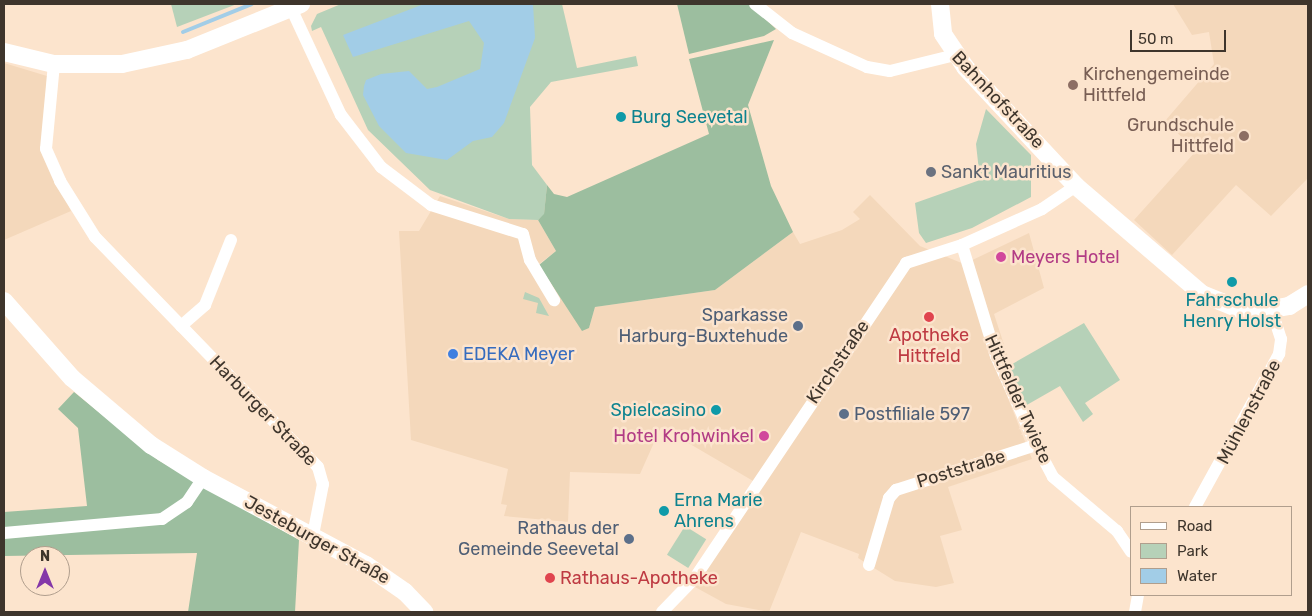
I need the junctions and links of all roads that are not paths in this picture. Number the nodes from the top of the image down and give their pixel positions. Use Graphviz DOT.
graph roads {
  1 [pos="755,4"];
  2 [pos="940,4"];
  3 [pos="296,6"];
  4 [pos="4,52"];
  5 [pos="955,55"];
  6 [pos="54,64"];
  7 [pos="1076,186"];
  8 [pos="231,240"];
  9 [pos="962,245"];
  10 [pos="1307,298"];
  11 [pos="554,300"];
  12 [pos="4,301"];
  13 [pos="1272,311"];
  14 [pos="181,326"];
  15 [pos="1036,445"];
  16 [pos="202,478"];
  17 [pos="1196,506"];
  18 [pos="4,533"];
  19 [pos="313,535"];
  20 [pos="1130,550"];
  21 [pos="869,565"];
  22 [pos="1138,596"];
  23 [pos="665,611"];
  24 [pos="424,612"];
  25 [pos="1136,612"];
  1 -- 5 [label="street"];
  2 -- 5 [label="street, Bahnhofstraße"];
  3 -- 6 [label="street"];
  3 -- 11 [label="street"];
  4 -- 6 [label="street"];
  5 -- 7 [label="street, Bahnhofstraße"];
  6 -- 14 [label="street, Harburger Straße"];
  7 -- 9 [label="street, Kirchstraße"];
  7 -- 13 [label="street, Bahnhofstraße"];
  8 -- 14 [label="street"];
  9 -- 15 [label="street, Hittfelder Twiete"];
  9 -- 23 [label="street, Kirchstraße"];
  10 -- 13 [label="street"];
  12 -- 16 [label="street, Jesteburger Straße"];
  13 -- 17 [label="street, Mühlenstraße"];
  14 -- 19 [label="street, Harburger Straße"];
  15 -- 20 [label="street, Hittfelder Twiete"];
  15 -- 21 [label="street, Poststraße"];
  16 -- 18 [label="street"];
  16 -- 19 [label="street, Jesteburger Straße"];
  19 -- 24 [label="street, Jesteburger Straße"];
  22 -- 25 [label="street"];
}
